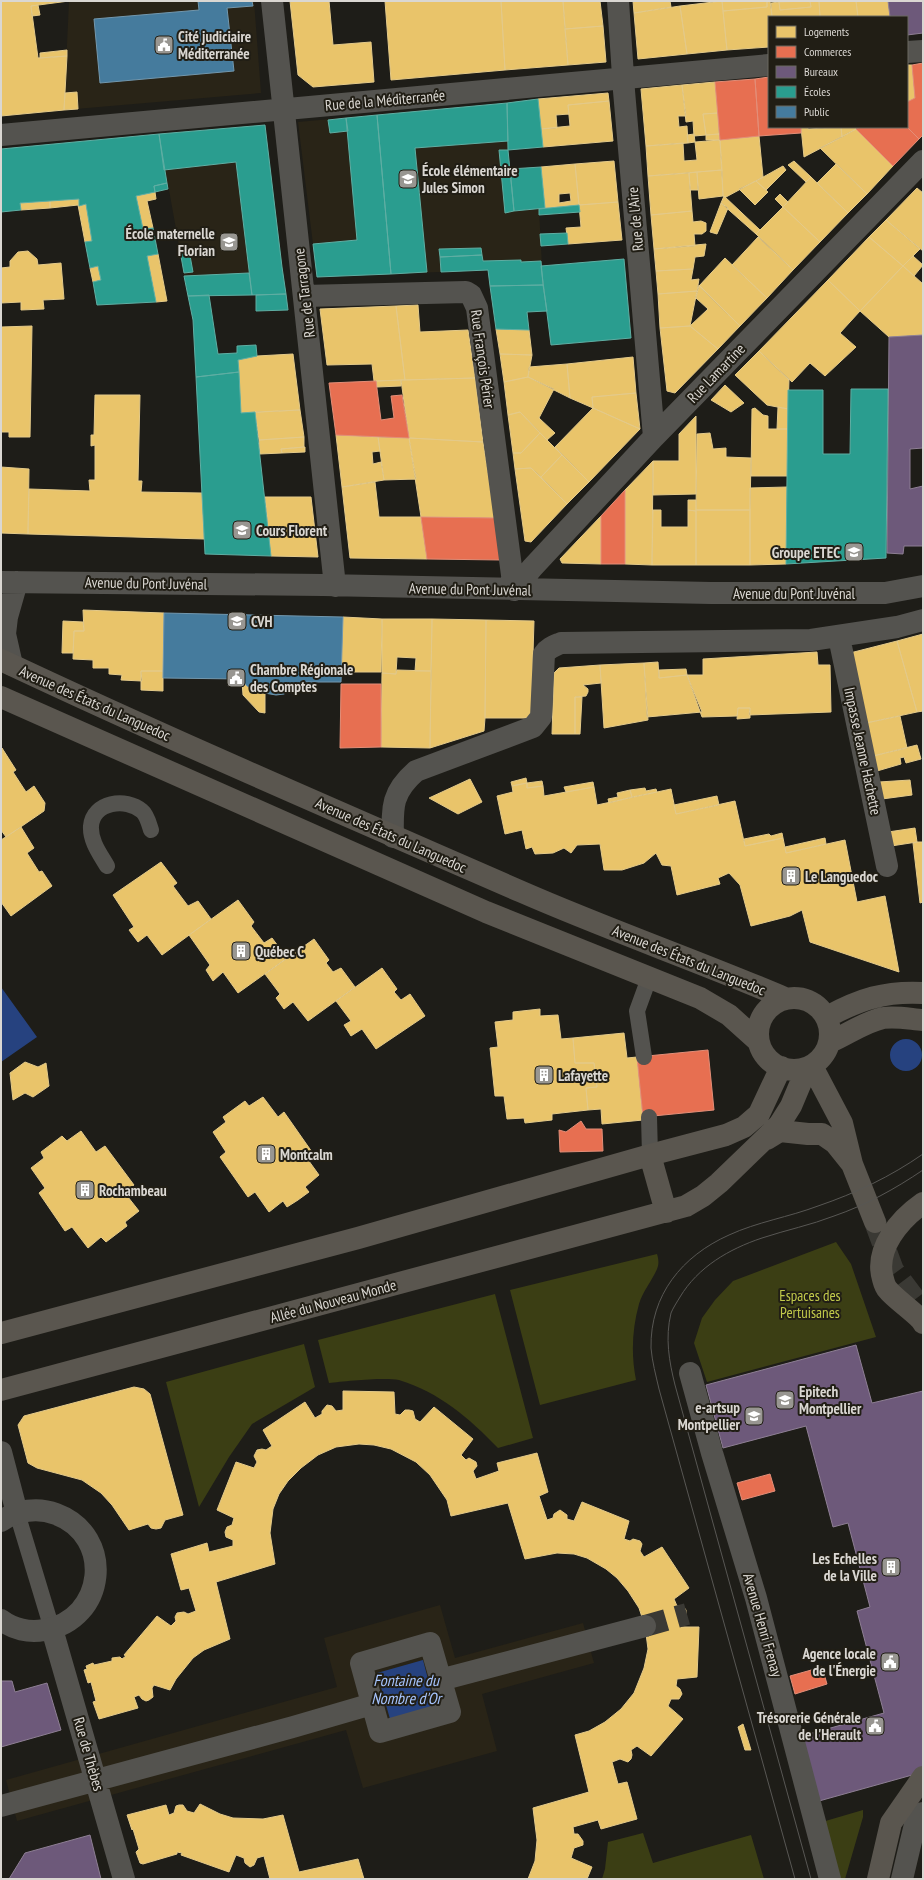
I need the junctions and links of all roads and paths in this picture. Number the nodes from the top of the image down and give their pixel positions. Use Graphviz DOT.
graph roads {
  1 [pos="272,1"];
  2 [pos="618,1"];
  3 [pos="923,51"];
  4 [pos="908,52"];
  5 [pos="768,65"];
  6 [pos="623,78"];
  7 [pos="283,109"];
  8 [pos="1,136"];
  9 [pos="923,161"];
  10 [pos="304,296"];
  11 [pos="654,437"];
  12 [pos="9,582"];
  13 [pos="335,586"];
  14 [pos="923,586"];
  15 [pos="514,590"];
  16 [pos="923,620"];
  17 [pos="839,637"];
  18 [pos="7,663"];
  19 [pos="1,697"];
  20 [pos="151,830"];
  21 [pos="393,837"];
  22 [pos="107,866"];
  23 [pos="887,866"];
  24 [pos="649,978"];
  25 [pos="923,993"];
  26 [pos="785,998"];
  27 [pos="827,1017"];
  28 [pos="923,1020"];
  29 [pos="758,1041"];
  30 [pos="830,1042"];
  31 [pos="644,1057"];
  32 [pos="809,1067"];
  33 [pos="781,1068"];
  34 [pos="649,1117"];
  35 [pos="758,1144"];
  36 [pos="650,1155"];
  37 [pos="852,1164"];
  38 [pos="923,1203"];
  39 [pos="666,1212"];
  40 [pos="875,1222"];
  41 [pos="923,1323"];
  42 [pos="1,1333"];
  43 [pos="690,1373"];
  44 [pos="1,1390"];
  45 [pos="1,1452"];
  46 [pos="9,1517"];
  47 [pos="1,1620"];
  48 [pos="645,1626"];
  49 [pos="52,1629"];
  50 [pos="440,1680"];
  51 [pos="372,1704"];
  52 [pos="923,1777"];
  53 [pos="96,1780"];
  54 [pos="1,1806"];
  55 [pos="923,1813"];
  56 [pos="124,1879"];
  57 [pos="830,1879"];
  58 [pos="878,1879"];
  59 [pos="902,1879"];
  1 -- 7 [label="street, Rue de Tarragone"];
  2 -- 6 [label="street, Rue de l'Aire"];
  3 -- 4 [label="street"];
  5 -- 6 [label="street, Rue de la Méditerranée"];
  6 -- 7 [label="street, Rue de la Méditerranée"];
  6 -- 11 [label="street, Rue de l'Aire"];
  7 -- 8 [label="street, Rue de la Méditerranée"];
  7 -- 10 [label="street, Rue de Tarragone"];
  9 -- 11 [label="street, Rue Lamartine"];
  10 -- 13 [label="street, Rue de Tarragone"];
  10 -- 15 [label="street, Rue François Périer"];
  11 -- 15 [label="street, Rue Lamartine"];
  12 -- 13 [label="street, Avenue du Pont Juvénal"];
  12 -- 18 [label="street, Avenue du Pont Juvénal"];
  13 -- 15 [label="street, Avenue du Pont Juvénal"];
  14 -- 15 [label="street, Avenue du Pont Juvénal"];
  16 -- 17 [label="street"];
  17 -- 21 [label="street"];
  17 -- 23 [label="street, Impasse Jeanne Hachette"];
  18 -- 21 [label="street, Avenue des États du Languedoc"];
  19 -- 24 [label="street, Avenue des États du Languedoc"];
  20 -- 22 [label="lane"];
  21 -- 26 [label="street, Avenue des États du Languedoc"];
  24 -- 29 [label="street, Avenue des États du Languedoc"];
  24 -- 31 [label="lane"];
  25 -- 27 [label="street"];
  26 -- 27 [label="street"];
  26 -- 29 [label="street"];
  27 -- 30 [label="street"];
  28 -- 30 [label="street"];
  29 -- 33 [label="street"];
  30 -- 32 [label="street"];
  32 -- 33 [label="street"];
  32 -- 35 [label="street, Allée du Nouveau Monde"];
  32 -- 37 [label="street"];
  33 -- 36 [label="street"];
  34 -- 36 [label="lane"];
  35 -- 37 [label="street"];
  35 -- 39 [label="street, Allée du Nouveau Monde"];
  36 -- 39 [label="street"];
  36 -- 42 [label="street"];
  37 -- 40 [label="street"];
  38 -- 41 [label="street"];
  39 -- 44 [label="street, Allée du Nouveau Monde"];
  43 -- 57 [label="street, Avenue Henri Frenay"];
  45 -- 46 [label="street, Rue de Thèbes"];
  46 -- 49 [label="lane, Rue de Thèbes"];
  46 -- 49 [label="street"];
  47 -- 49 [label="street"];
  48 -- 50 [label="street"];
  49 -- 53 [label="street, Rue de Thèbes"];
  50 -- 51 [label="street"];
  50 -- 51 [label="street"];
  51 -- 53 [label="street"];
  52 -- 58 [label="street"];
  53 -- 54 [label="street"];
  53 -- 56 [label="street, Rue de Thèbes"];
  55 -- 59 [label="street"];
}
